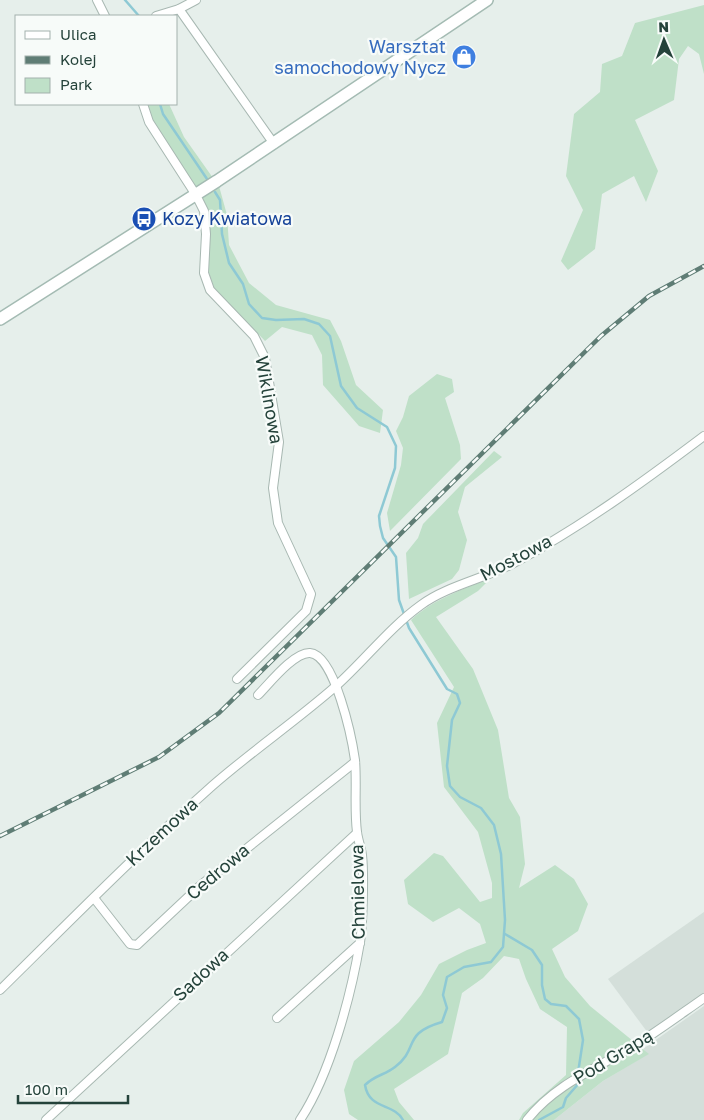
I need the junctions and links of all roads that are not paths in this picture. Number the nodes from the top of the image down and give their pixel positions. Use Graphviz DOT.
graph roads {
  1 [pos="97,0"];
  2 [pos="196,0"];
  3 [pos="487,0"];
  4 [pos="179,9"];
  5 [pos="104,15"];
  6 [pos="159,15"];
  7 [pos="143,105"];
  8 [pos="274,144"];
  9 [pos="196,195"];
  10 [pos="0,320"];
  11 [pos="704,436"];
  12 [pos="237,679"];
  13 [pos="335,686"];
  14 [pos="258,695"];
  15 [pos="355,762"];
  16 [pos="357,833"];
  17 [pos="94,898"];
  18 [pos="360,942"];
  19 [pos="0,990"];
  20 [pos="704,998"];
  21 [pos="277,1018"];
  22 [pos="46,1120"];
  23 [pos="300,1120"];
  24 [pos="527,1120"];
  1 -- 5 [label="street"];
  2 -- 4 [label="street"];
  3 -- 8 [label="street"];
  4 -- 6 [label="street"];
  4 -- 8 [label="street"];
  7 -- 9 [label="street, Wiklinowa"];
  8 -- 9 [label="street"];
  9 -- 10 [label="street"];
  9 -- 12 [label="street, Wiklinowa"];
  11 -- 13 [label="street, Mostowa"];
  13 -- 14 [label="street"];
  13 -- 15 [label="street, Chmielowa"];
  13 -- 17 [label="street, Krzemowa"];
  15 -- 16 [label="street, Chmielowa"];
  15 -- 17 [label="street, Cedrowa"];
  16 -- 18 [label="street, Chmielowa"];
  16 -- 22 [label="street, Sadowa"];
  17 -- 19 [label="street, Krzemowa"];
  18 -- 21 [label="street"];
  18 -- 23 [label="street, Chmielowa"];
  20 -- 24 [label="street, Pod Grapą"];
}
